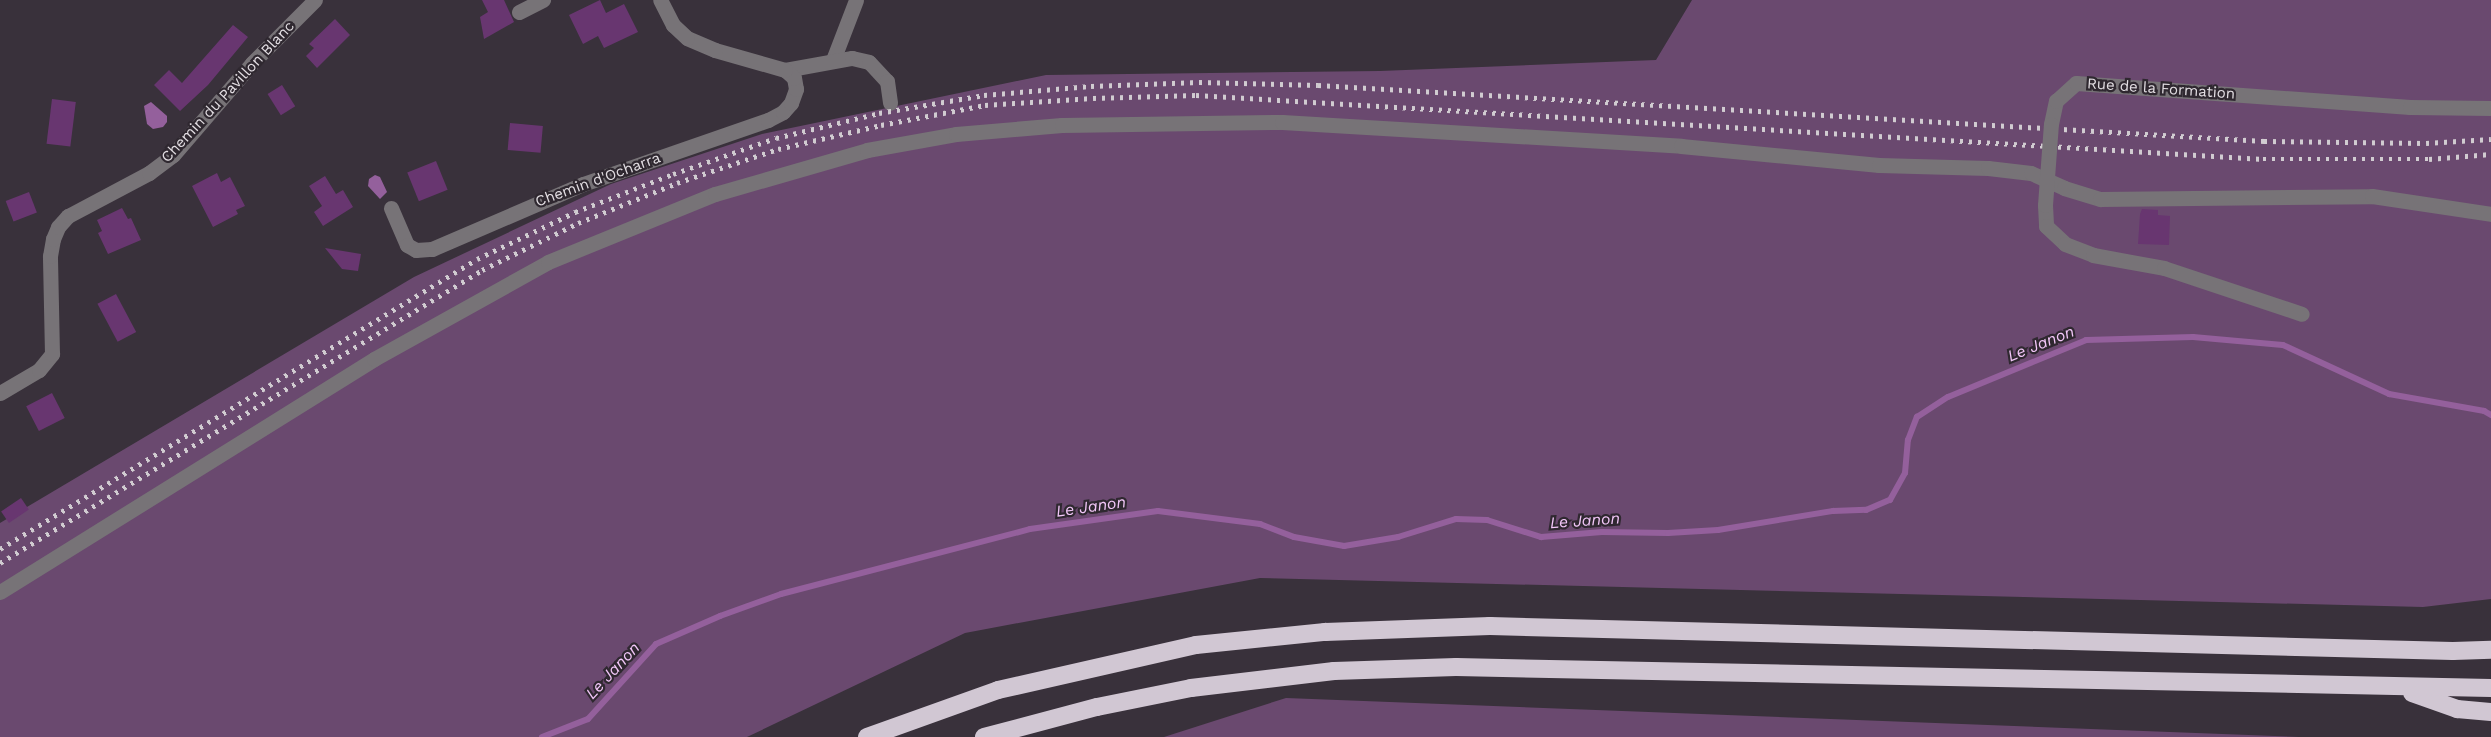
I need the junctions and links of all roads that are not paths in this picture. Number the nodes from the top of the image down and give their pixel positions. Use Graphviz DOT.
graph roads {
  1 [pos="315,0"];
  2 [pos="543,0"];
  3 [pos="660,0"];
  4 [pos="856,0"];
  5 [pos="519,12"];
  6 [pos="833,60"];
  7 [pos="785,70"];
  8 [pos="890,103"];
  9 [pos="2491,108"];
  10 [pos="391,208"];
  11 [pos="2491,214"];
  12 [pos="2302,314"];
  13 [pos="0,393"];
  14 [pos="0,591"];
  15 [pos="2491,650"];
  16 [pos="2399,688"];
  17 [pos="2491,688"];
  18 [pos="2491,712"];
  19 [pos="867,737"];
  20 [pos="984,737"];
  1 -- 13 [label="street, Chemin du Pavillon Blanc"];
  2 -- 5 [label="street"];
  3 -- 7 [label="street"];
  4 -- 6 [label="street"];
  6 -- 7 [label="street"];
  6 -- 8 [label="street"];
  7 -- 10 [label="street, Chemin d'Ocharra"];
  9 -- 12 [label="street, Rue de la Formation, bridge"];
  11 -- 14 [label="street"];
  15 -- 19 [label="highway"];
  16 -- 17 [label="highway"];
  16 -- 18 [label="highway"];
  16 -- 20 [label="highway"];
}
